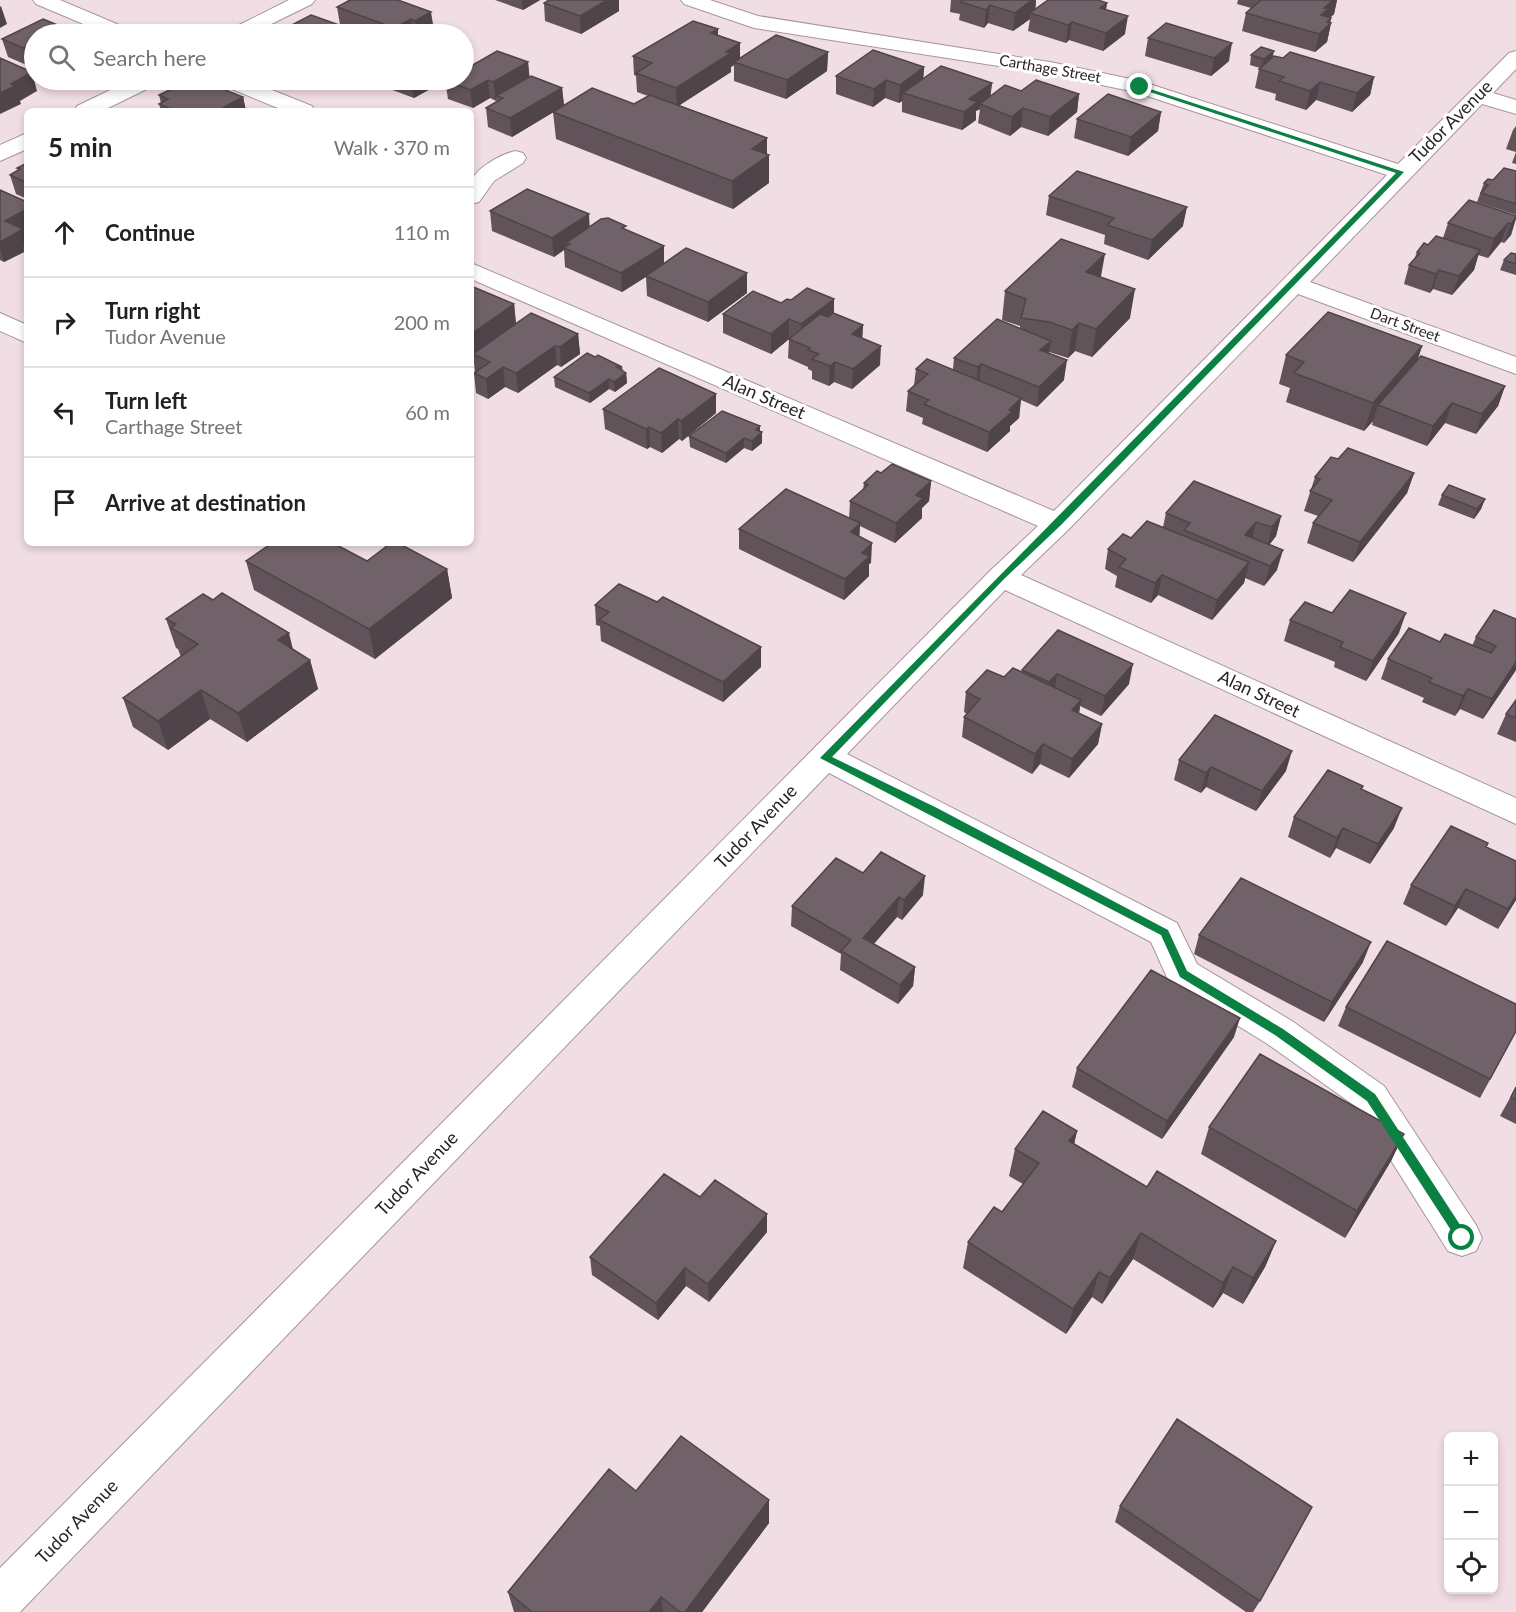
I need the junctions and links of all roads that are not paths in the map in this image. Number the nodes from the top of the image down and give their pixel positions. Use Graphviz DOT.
graph roads {
  1 [pos="43,0"];
  2 [pos="305,0"];
  3 [pos="691,0"];
  4 [pos="100,24"];
  5 [pos="256,24"];
  6 [pos="1516,57"];
  7 [pos="127,90"];
  8 [pos="254,90"];
  9 [pos="1477,95"];
  10 [pos="1516,107"];
  11 [pos="90,108"];
  12 [pos="297,108"];
  13 [pos="24,142"];
  14 [pos="0,154"];
  15 [pos="515,158"];
  16 [pos="1401,172"];
  17 [pos="474,193"];
  18 [pos="474,271"];
  19 [pos="1293,284"];
  20 [pos="0,321"];
  21 [pos="24,333"];
  22 [pos="1516,366"];
  23 [pos="1058,524"];
  24 [pos="1001,577"];
  25 [pos="825,758"];
  26 [pos="1516,812"];
  27 [pos="1462,1238"];
  28 [pos="0,1600"];
  1 -- 4 [label="street"];
  2 -- 5 [label="street"];
  3 -- 16 [label="street, Carthage Street"];
  6 -- 9 [label="street, Tudor Avenue"];
  7 -- 11 [label="street"];
  8 -- 12 [label="street"];
  9 -- 10 [label="street"];
  9 -- 16 [label="street, Tudor Avenue"];
  13 -- 14 [label="street"];
  15 -- 17 [label="street"];
  16 -- 19 [label="street, Tudor Avenue"];
  18 -- 23 [label="street, Alan Street"];
  19 -- 22 [label="street, Dart Street"];
  19 -- 23 [label="street, Tudor Avenue"];
  20 -- 21 [label="street"];
  23 -- 24 [label="street, Tudor Avenue"];
  24 -- 25 [label="street, Tudor Avenue"];
  24 -- 26 [label="street, Alan Street"];
  25 -- 27 [label="street"];
  25 -- 28 [label="street, Tudor Avenue"];
}
